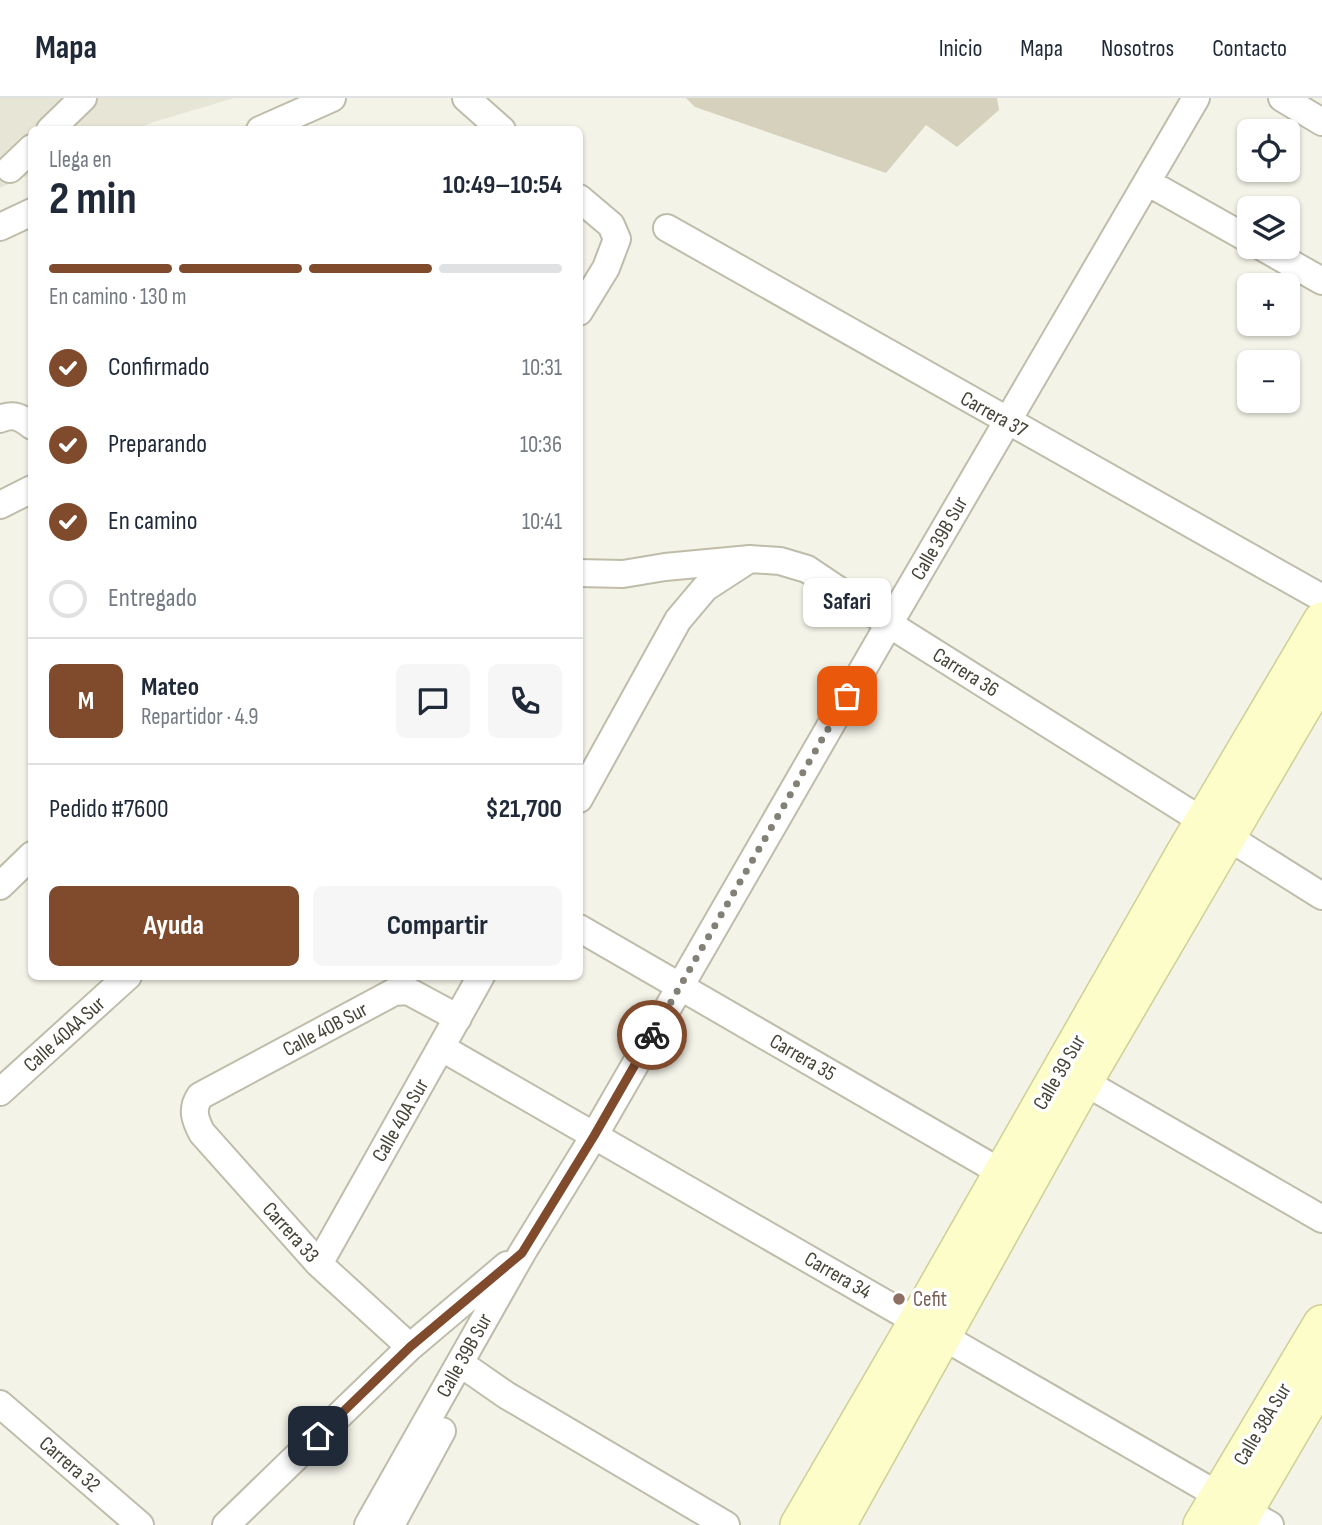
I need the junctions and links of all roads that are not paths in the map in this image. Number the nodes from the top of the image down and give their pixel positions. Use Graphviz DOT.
graph roads {
  1 [pos="83,98"];
  2 [pos="332,98"];
  3 [pos="466,98"];
  4 [pos="1196,98"];
  5 [pos="1282,98"];
  6 [pos="1322,122"];
  7 [pos="54,126"];
  8 [pos="269,126"];
  9 [pos="498,126"];
  10 [pos="28,152"];
  11 [pos="10,169"];
  12 [pos="1147,182"];
  13 [pos="583,201"];
  14 [pos="28,213"];
  15 [pos="0,227"];
  16 [pos="667,228"];
  17 [pos="1237,233"];
  18 [pos="1283,259"];
  19 [pos="1322,281"];
  20 [pos="583,305"];
  21 [pos="0,419"];
  22 [pos="1007,421"];
  23 [pos="28,423"];
  24 [pos="28,491"];
  25 [pos="0,505"];
  26 [pos="750,559"];
  27 [pos="583,573"];
  28 [pos="1322,597"];
  29 [pos="1322,621"];
  30 [pos="889,624"];
  31 [pos="1322,674"];
  32 [pos="583,792"];
  33 [pos="1216,829"];
  34 [pos="28,859"];
  35 [pos="0,886"];
  36 [pos="1322,896"];
  37 [pos="583,930"];
  38 [pos="124,980"];
  39 [pos="479,980"];
  40 [pos="680,986"];
  41 [pos="458,1018"];
  42 [pos="442,1048"];
  43 [pos="1073,1075"];
  44 [pos="0,1092"];
  45 [pos="196,1102"];
  46 [pos="594,1136"];
  47 [pos="1014,1180"];
  48 [pos="1322,1219"];
  49 [pos="522,1253"];
  50 [pos="319,1264"];
  51 [pos="1322,1324"];
  52 [pos="931,1328"];
  53 [pos="410,1347"];
  54 [pos="467,1368"];
  55 [pos="1322,1378"];
  56 [pos="0,1404"];
  57 [pos="1234,1516"];
  58 [pos="140,1525"];
  59 [pos="226,1525"];
  60 [pos="369,1525"];
  61 [pos="391,1525"];
  62 [pos="726,1525"];
  63 [pos="799,1525"];
  64 [pos="837,1525"];
  1 -- 7 [label="street"];
  2 -- 8 [label="street"];
  3 -- 9 [label="street"];
  4 -- 12 [label="street, Calle 39B Sur"];
  5 -- 6 [label="street"];
  10 -- 11 [label="street"];
  12 -- 17 [label="street"];
  12 -- 22 [label="street, Calle 39B Sur"];
  13 -- 20 [label="street"];
  14 -- 15 [label="street"];
  16 -- 22 [label="street, Carrera 37"];
  18 -- 19 [label="street"];
  21 -- 23 [label="street"];
  22 -- 28 [label="street, Carrera 37"];
  22 -- 30 [label="street, Calle 39B Sur"];
  24 -- 25 [label="street"];
  26 -- 27 [label="street, Carrera 36"];
  26 -- 30 [label="street, Carrera 36"];
  26 -- 32 [label="street"];
  29 -- 33 [label="street, Calle 39 Sur"];
  30 -- 33 [label="street, Carrera 36"];
  30 -- 40 [label="street, Calle 39B Sur"];
  31 -- 33 [label="street, Calle 39 Sur"];
  33 -- 36 [label="street, Carrera 36"];
  33 -- 43 [label="street, Calle 39 Sur"];
  34 -- 35 [label="street"];
  37 -- 40 [label="street, Carrera 35"];
  38 -- 44 [label="street, Calle 40AA Sur"];
  39 -- 41 [label="street, Calle 40A Sur"];
  40 -- 46 [label="street, Calle 39B Sur"];
  40 -- 47 [label="street, Carrera 35"];
  41 -- 42 [label="street, Calle 40A Sur"];
  41 -- 45 [label="street, Calle 40B Sur"];
  42 -- 46 [label="street, Carrera 34"];
  42 -- 50 [label="street, Calle 40A Sur"];
  43 -- 47 [label="street, Calle 39 Sur"];
  43 -- 48 [label="street"];
  45 -- 50 [label="street, Carrera 33"];
  46 -- 49 [label="street, Calle 39B Sur"];
  46 -- 52 [label="street, Carrera 34"];
  47 -- 52 [label="street, Calle 39 Sur"];
  49 -- 53 [label="street"];
  49 -- 54 [label="street, Calle 39B Sur"];
  50 -- 53 [label="street, Carrera 33"];
  51 -- 57 [label="street, Calle 38A Sur"];
  52 -- 57 [label="street, Carrera 34"];
  52 -- 63 [label="street, Calle 39 Sur"];
  52 -- 64 [label="street, Calle 39 Sur"];
  53 -- 59 [label="street"];
  54 -- 60 [label="street, Calle 39B Sur"];
  54 -- 61 [label="street, Calle 39B Sur"];
  54 -- 62 [label="street"];
  55 -- 57 [label="street, Calle 38A Sur"];
  56 -- 58 [label="street, Carrera 32"];
}
